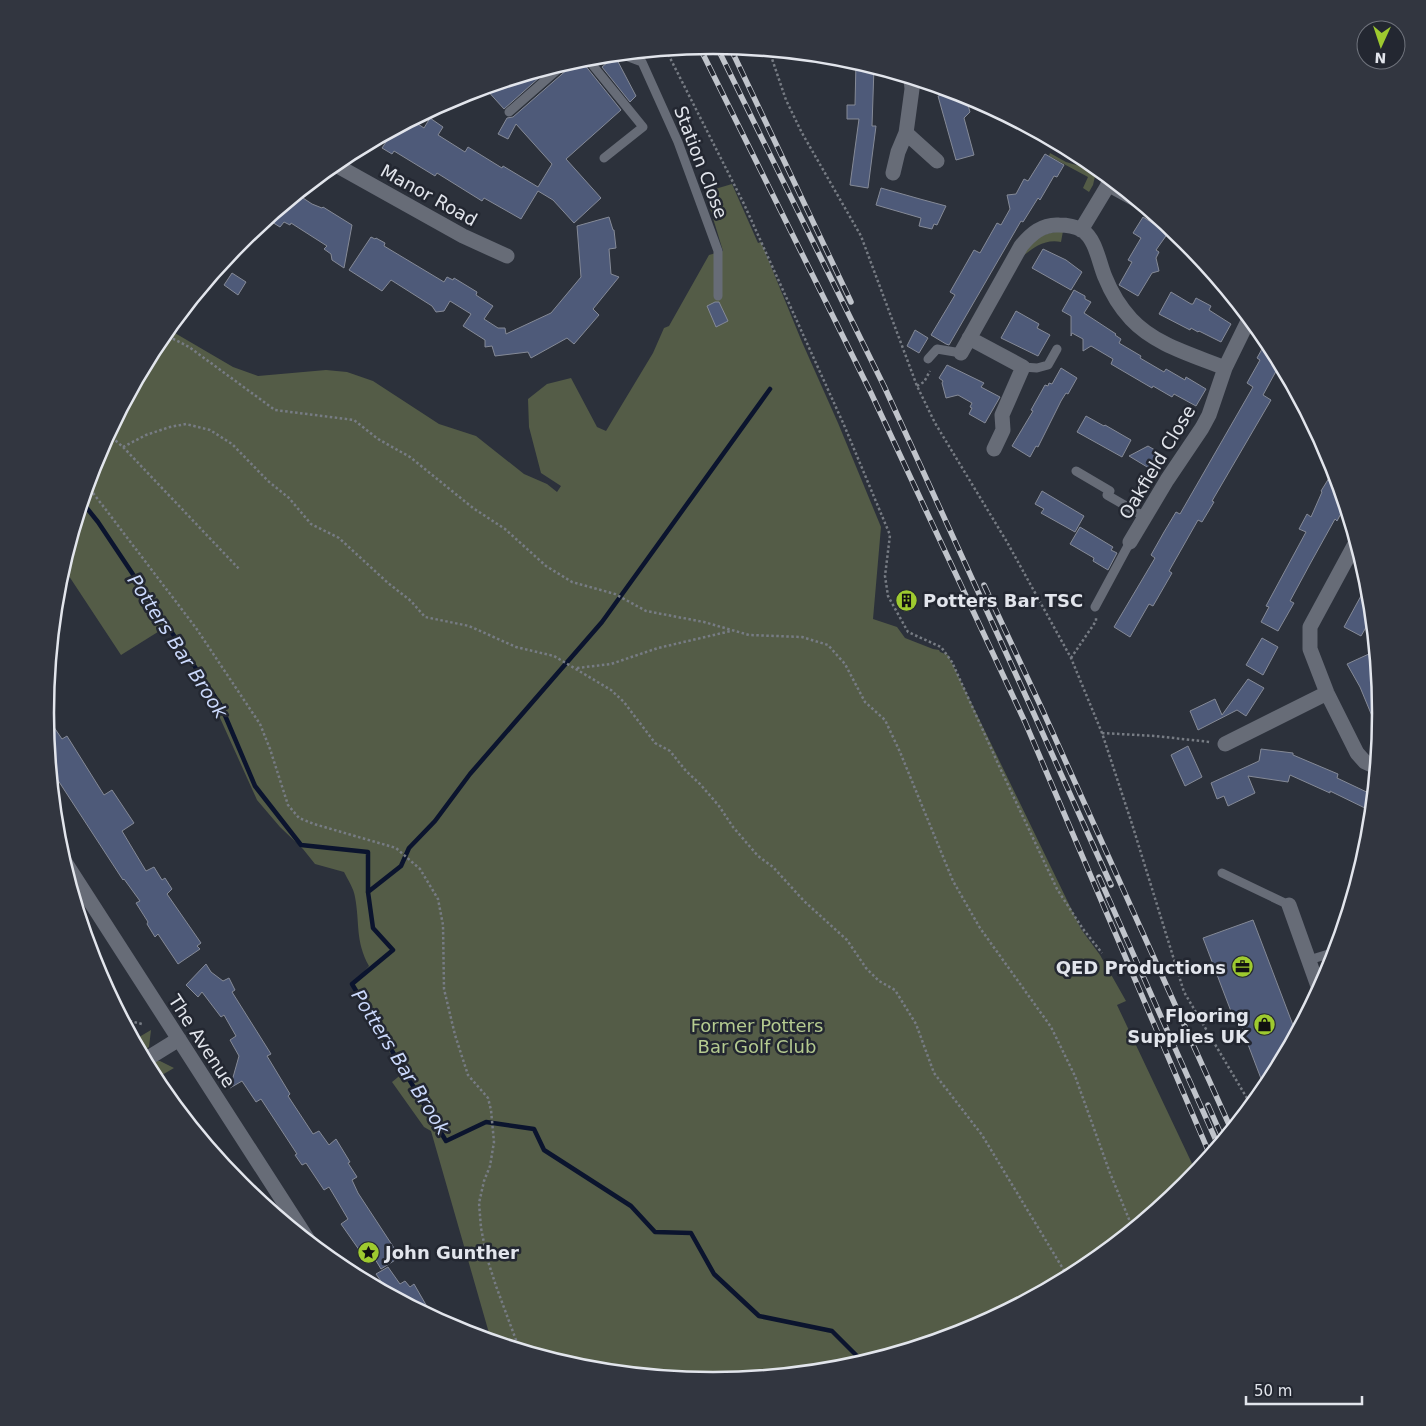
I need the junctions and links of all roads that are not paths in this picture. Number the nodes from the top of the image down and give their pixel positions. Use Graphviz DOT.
graph roads {
  1 [pos="633,58"];
  2 [pos="592,65"];
  3 [pos="553,73"];
  4 [pos="912,85"];
  5 [pos="509,112"];
  6 [pos="906,133"];
  7 [pos="604,158"];
  8 [pos="937,161"];
  9 [pos="342,169"];
  10 [pos="893,173"];
  11 [pos="1108,185"];
  12 [pos="1081,230"];
  13 [pos="507,256"];
  14 [pos="718,296"];
  15 [pos="1246,326"];
  16 [pos="969,338"];
  17 [pos="1057,349"];
  18 [pos="961,353"];
  19 [pos="928,359"];
  20 [pos="1023,367"];
  21 [pos="1225,368"];
  22 [pos="994,449"];
  23 [pos="1076,472"];
  24 [pos="1145,517"];
  25 [pos="1130,542"];
  26 [pos="1352,550"];
  27 [pos="1094,607"];
  28 [pos="1327,693"];
  29 [pos="1225,744"];
  30 [pos="1370,764"];
  31 [pos="1222,873"];
  32 [pos="74,876"];
  33 [pos="1289,904"];
  34 [pos="1326,955"];
  35 [pos="1309,960"];
  36 [pos="1316,979"];
  37 [pos="179,1039"];
  38 [pos="151,1057"];
  39 [pos="300,1226"];
  1 -- 14 [label="lane, Station Close"];
  2 -- 7 [label="lane"];
  3 -- 5 [label="lane"];
  4 -- 6 [label="street"];
  6 -- 8 [label="street"];
  6 -- 10 [label="street"];
  9 -- 13 [label="street, Manor Road"];
  11 -- 12 [label="street"];
  12 -- 16 [label="street"];
  12 -- 21 [label="street"];
  15 -- 21 [label="street, Oakfield Close"];
  16 -- 18 [label="street"];
  16 -- 20 [label="street"];
  17 -- 20 [label="lane"];
  18 -- 19 [label="lane"];
  20 -- 22 [label="street"];
  21 -- 24 [label="street, Oakfield Close"];
  23 -- 24 [label="lane"];
  24 -- 25 [label="street, Oakfield Close"];
  25 -- 27 [label="lane"];
  26 -- 28 [label="street"];
  28 -- 29 [label="street"];
  28 -- 30 [label="street"];
  31 -- 33 [label="lane"];
  32 -- 37 [label="street, The Avenue"];
  33 -- 35 [label="street"];
  34 -- 35 [label="lane"];
  35 -- 36 [label="street"];
  37 -- 38 [label="street"];
  37 -- 39 [label="street, The Avenue"];
}
